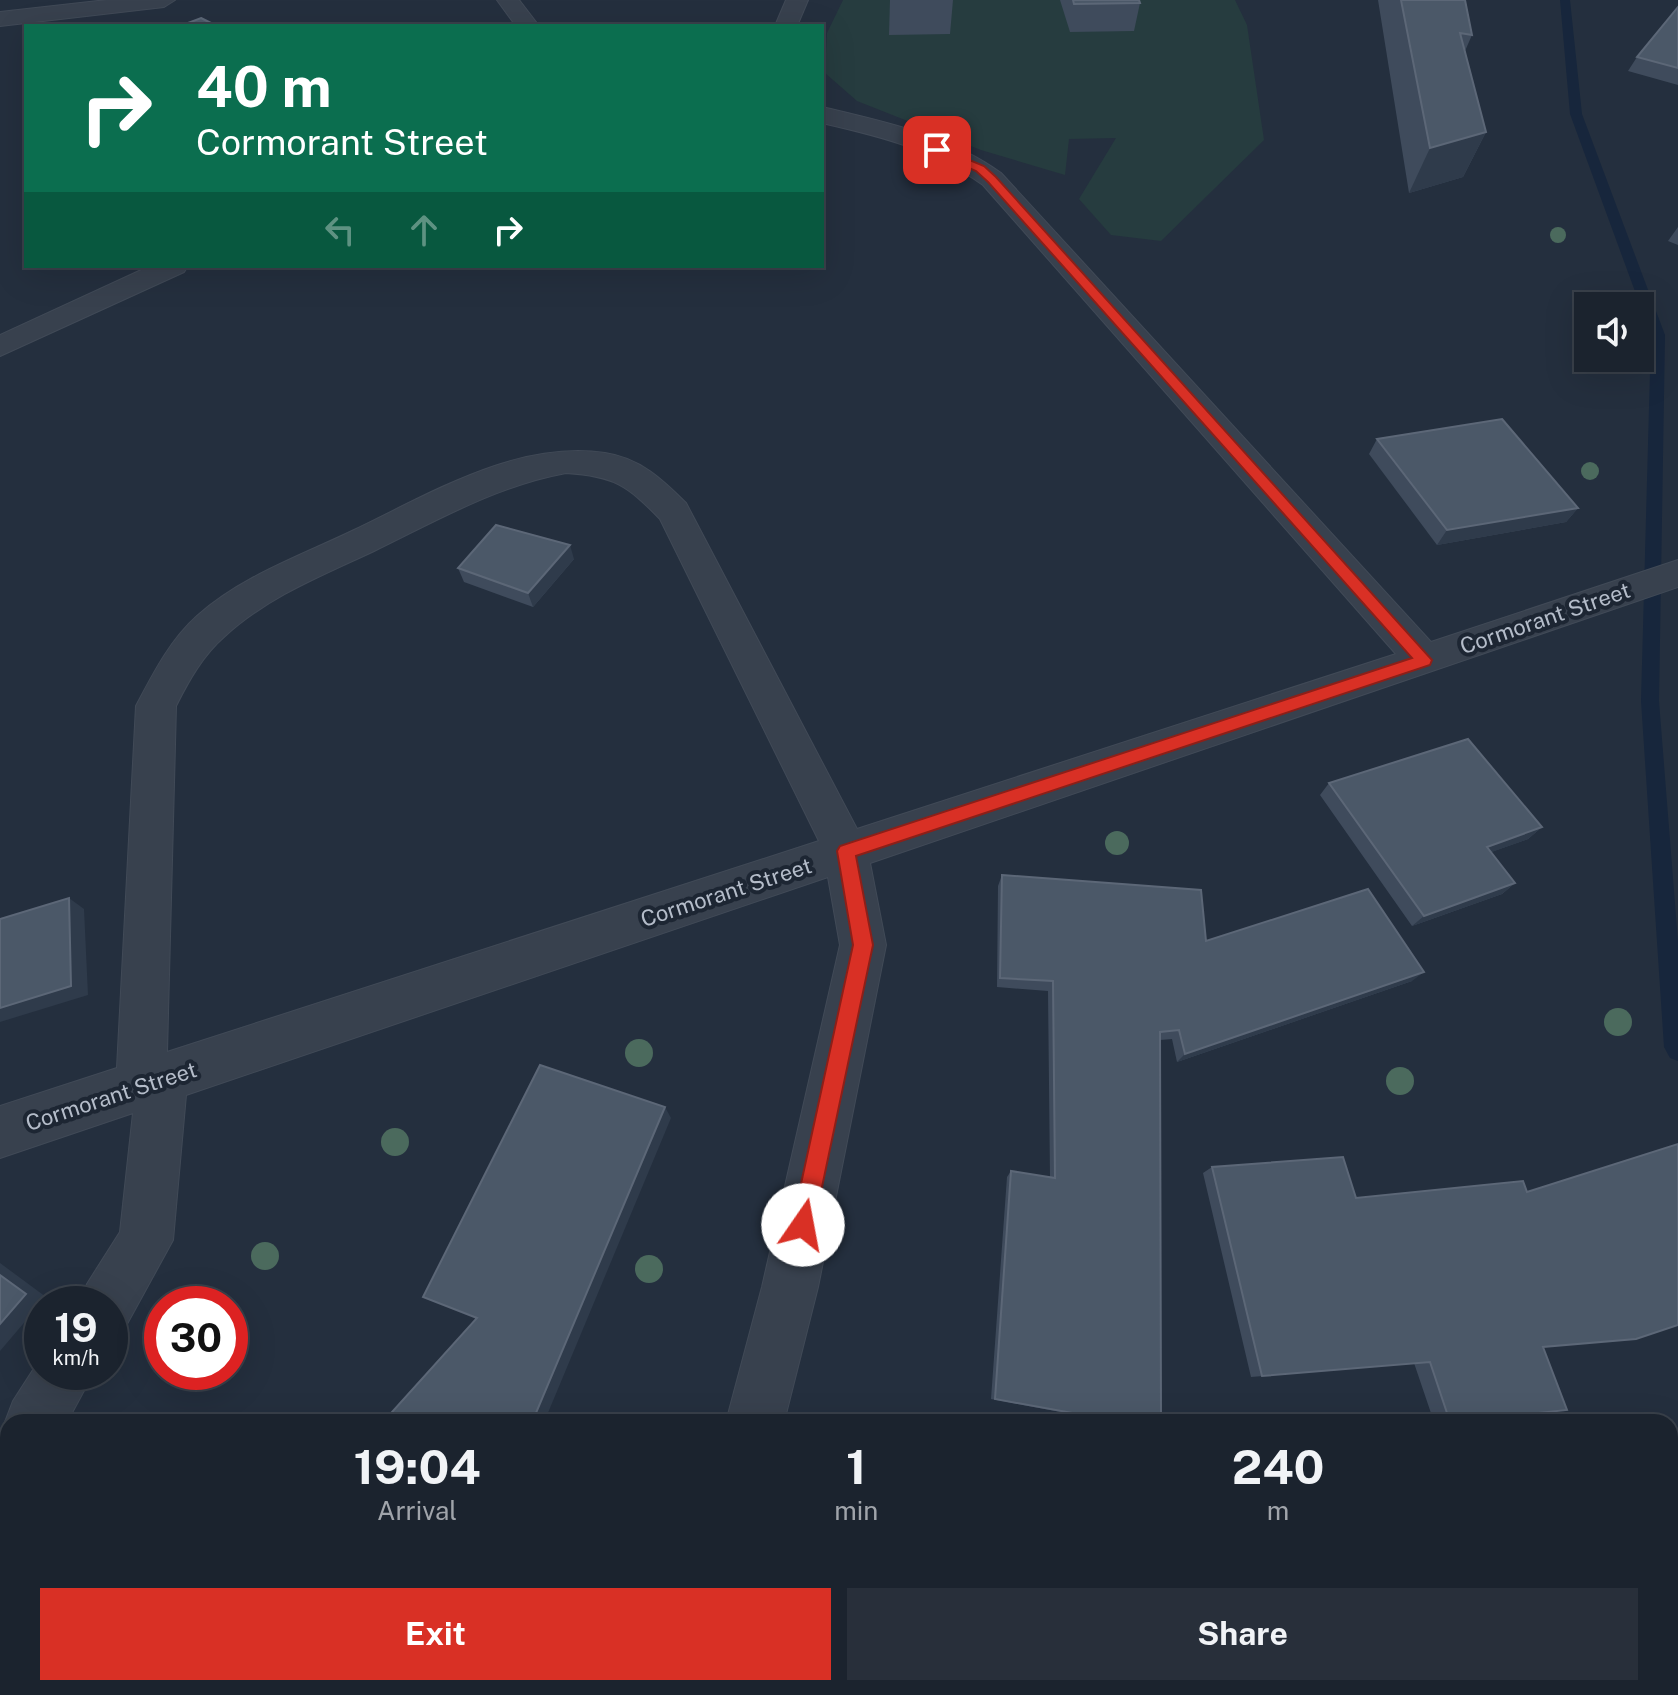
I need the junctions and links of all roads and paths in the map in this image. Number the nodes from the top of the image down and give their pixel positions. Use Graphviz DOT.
graph roads {
  1 [pos="164,0"];
  2 [pos="508,0"];
  3 [pos="797,0"];
  4 [pos="0,19"];
  5 [pos="526,24"];
  6 [pos="787,24"];
  7 [pos="824,115"];
  8 [pos="170,268"];
  9 [pos="0,347"];
  10 [pos="1678,573"];
  11 [pos="1424,660"];
  12 [pos="846,851"];
  13 [pos="151,1082"];
  14 [pos="0,1132"];
  15 [pos="118,1286"];
  16 [pos="54,1390"];
  17 [pos="39,1414"];
  18 [pos="757,1414"];
  1 -- 4 [label="street"];
  2 -- 5 [label="street"];
  3 -- 6 [label="street"];
  7 -- 11 [label="street"];
  8 -- 9 [label="street"];
  10 -- 11 [label="street, Cormorant Street"];
  11 -- 12 [label="street, Cormorant Street"];
  12 -- 13 [label="street, Cormorant Street"];
  12 -- 13 [label="street"];
  12 -- 18 [label="street"];
  13 -- 14 [label="street, Cormorant Street"];
  13 -- 15 [label="street"];
  16 -- 17 [label="street"];
}
